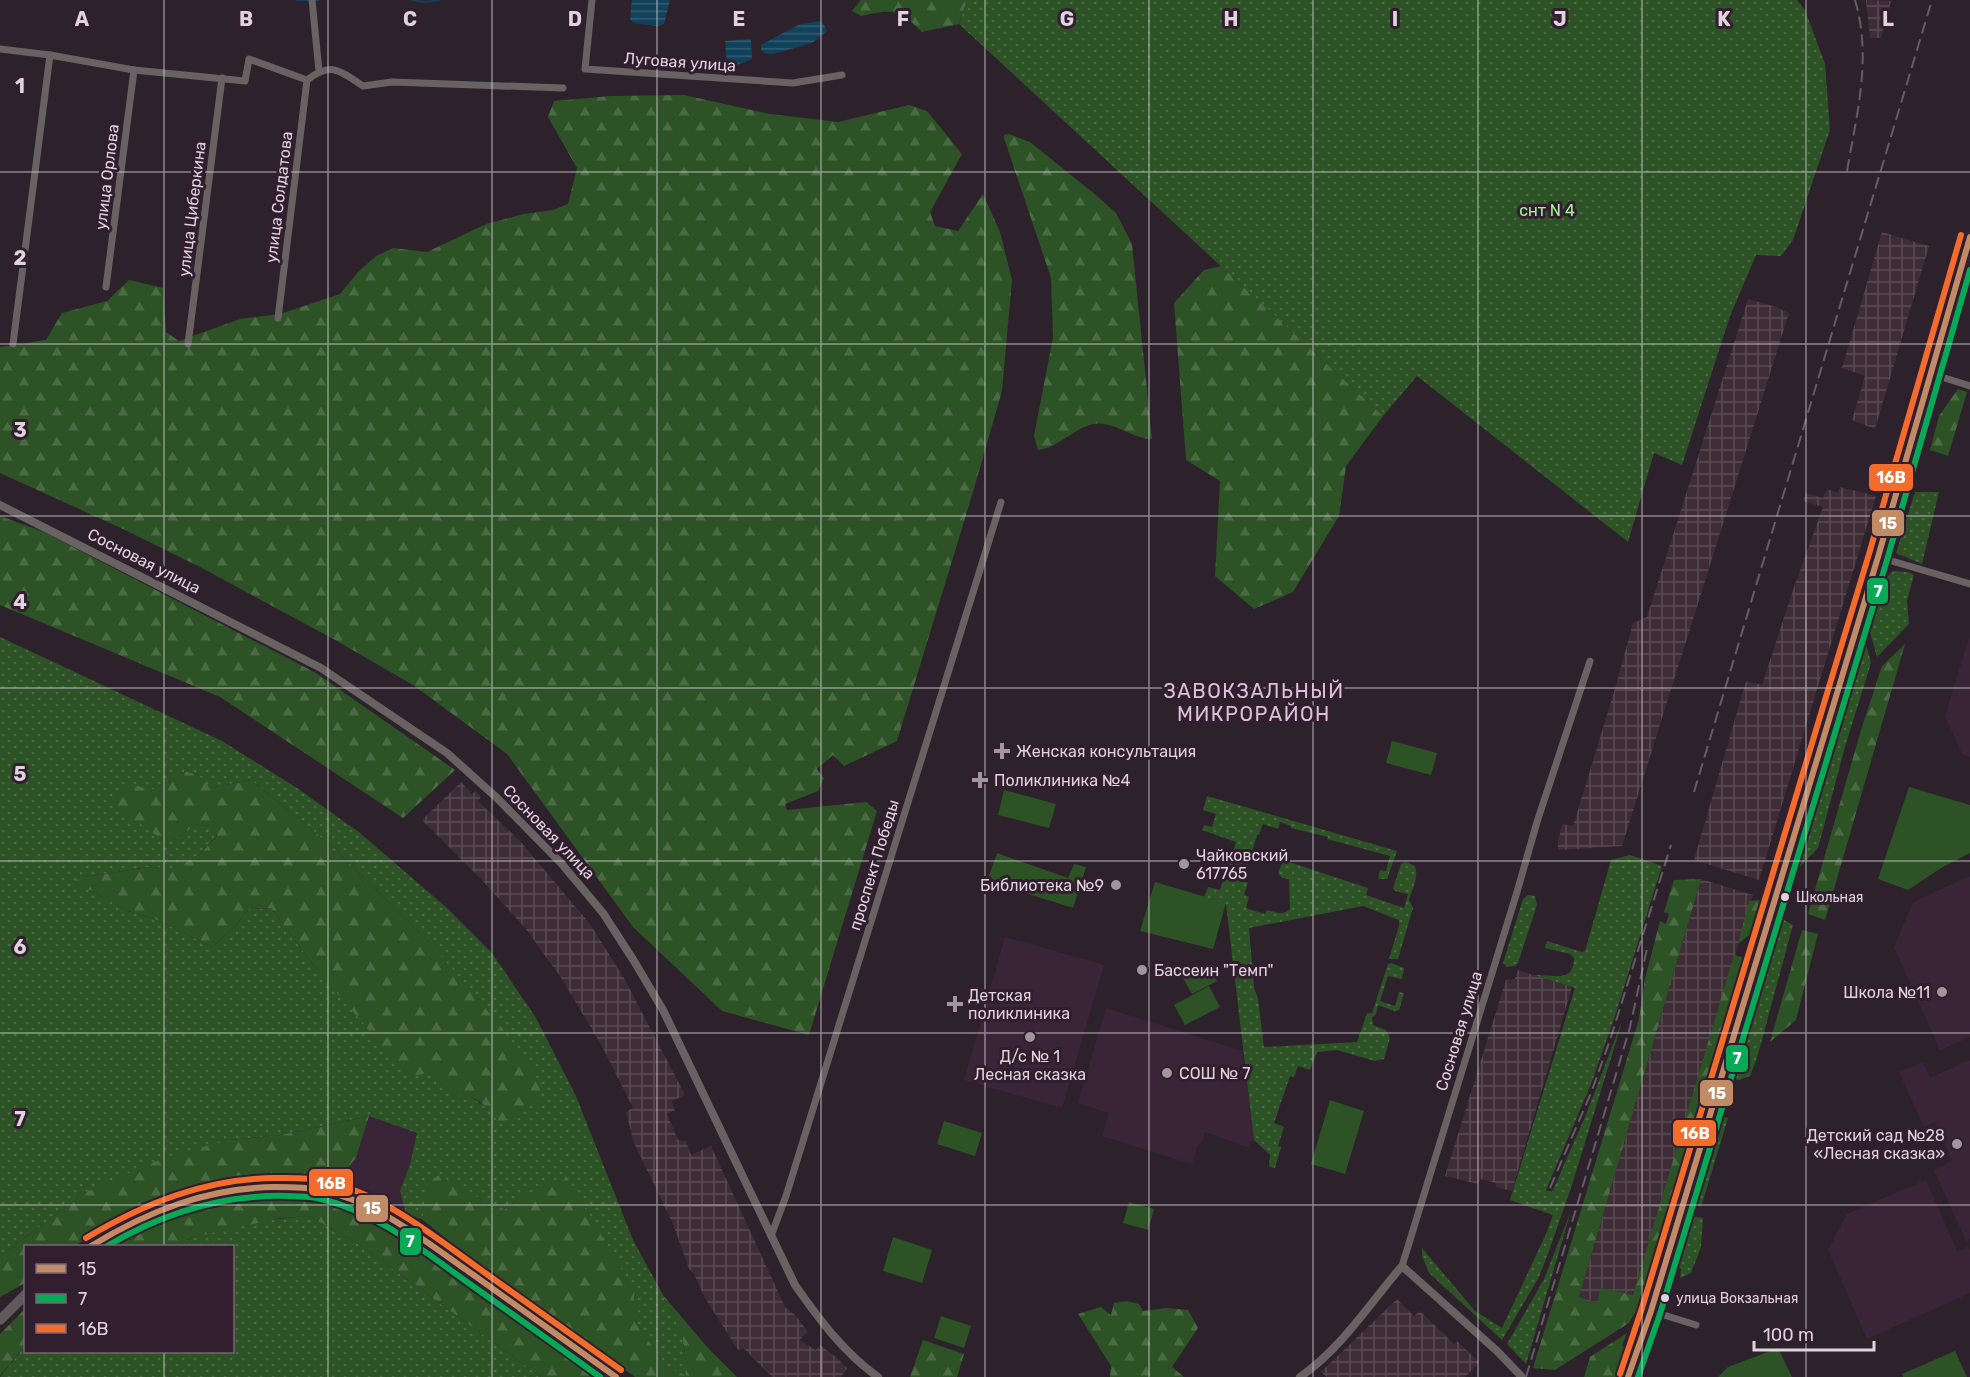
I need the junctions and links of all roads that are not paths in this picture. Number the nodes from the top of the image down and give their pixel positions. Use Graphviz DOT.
graph roads {
  1 [pos="312,0"];
  2 [pos="592,0"];
  3 [pos="0,49"];
  4 [pos="50,55"];
  5 [pos="134,70"];
  6 [pos="319,70"];
  7 [pos="842,75"];
  8 [pos="222,78"];
  9 [pos="307,80"];
  10 [pos="563,88"];
  11 [pos="1970,237"];
  12 [pos="106,287"];
  13 [pos="278,318"];
  14 [pos="13,344"];
  15 [pos="188,344"];
  16 [pos="1932,374"];
  17 [pos="1970,386"];
  18 [pos="1001,502"];
  19 [pos="0,505"];
  20 [pos="1878,557"];
  21 [pos="1970,584"];
  22 [pos="1590,661"];
  23 [pos="771,1236"];
  24 [pos="93,1245"];
  25 [pos="1402,1266"];
  26 [pos="24,1296"];
  27 [pos="1651,1311"];
  28 [pos="0,1320"];
  29 [pos="1696,1325"];
  30 [pos="616,1377"];
  31 [pos="878,1377"];
  32 [pos="1300,1377"];
  33 [pos="1522,1377"];
  34 [pos="1628,1377"];
  1 -- 6 [label="street"];
  2 -- 7 [label="street, Луговая улица"];
  3 -- 4 [label="street"];
  4 -- 5 [label="street"];
  4 -- 14 [label="street"];
  5 -- 8 [label="street"];
  5 -- 12 [label="street, улица Орлова"];
  6 -- 9 [label="street"];
  6 -- 10 [label="street"];
  8 -- 9 [label="street"];
  8 -- 15 [label="street, улица Циберкина"];
  9 -- 13 [label="street, улица Солдатова"];
  11 -- 16 [label="main road"];
  16 -- 17 [label="street"];
  16 -- 20 [label="main road"];
  18 -- 23 [label="street, проспект Победы"];
  19 -- 23 [label="street, Сосновая улица"];
  20 -- 21 [label="street"];
  20 -- 27 [label="main road"];
  22 -- 25 [label="street, Сосновая улица"];
  23 -- 31 [label="street, Сосновая улица"];
  24 -- 30 [label="main road"];
  25 -- 32 [label="street, Сосновая улица"];
  25 -- 33 [label="street"];
  26 -- 28 [label="main road"];
  27 -- 29 [label="street"];
  27 -- 34 [label="main road"];
}
